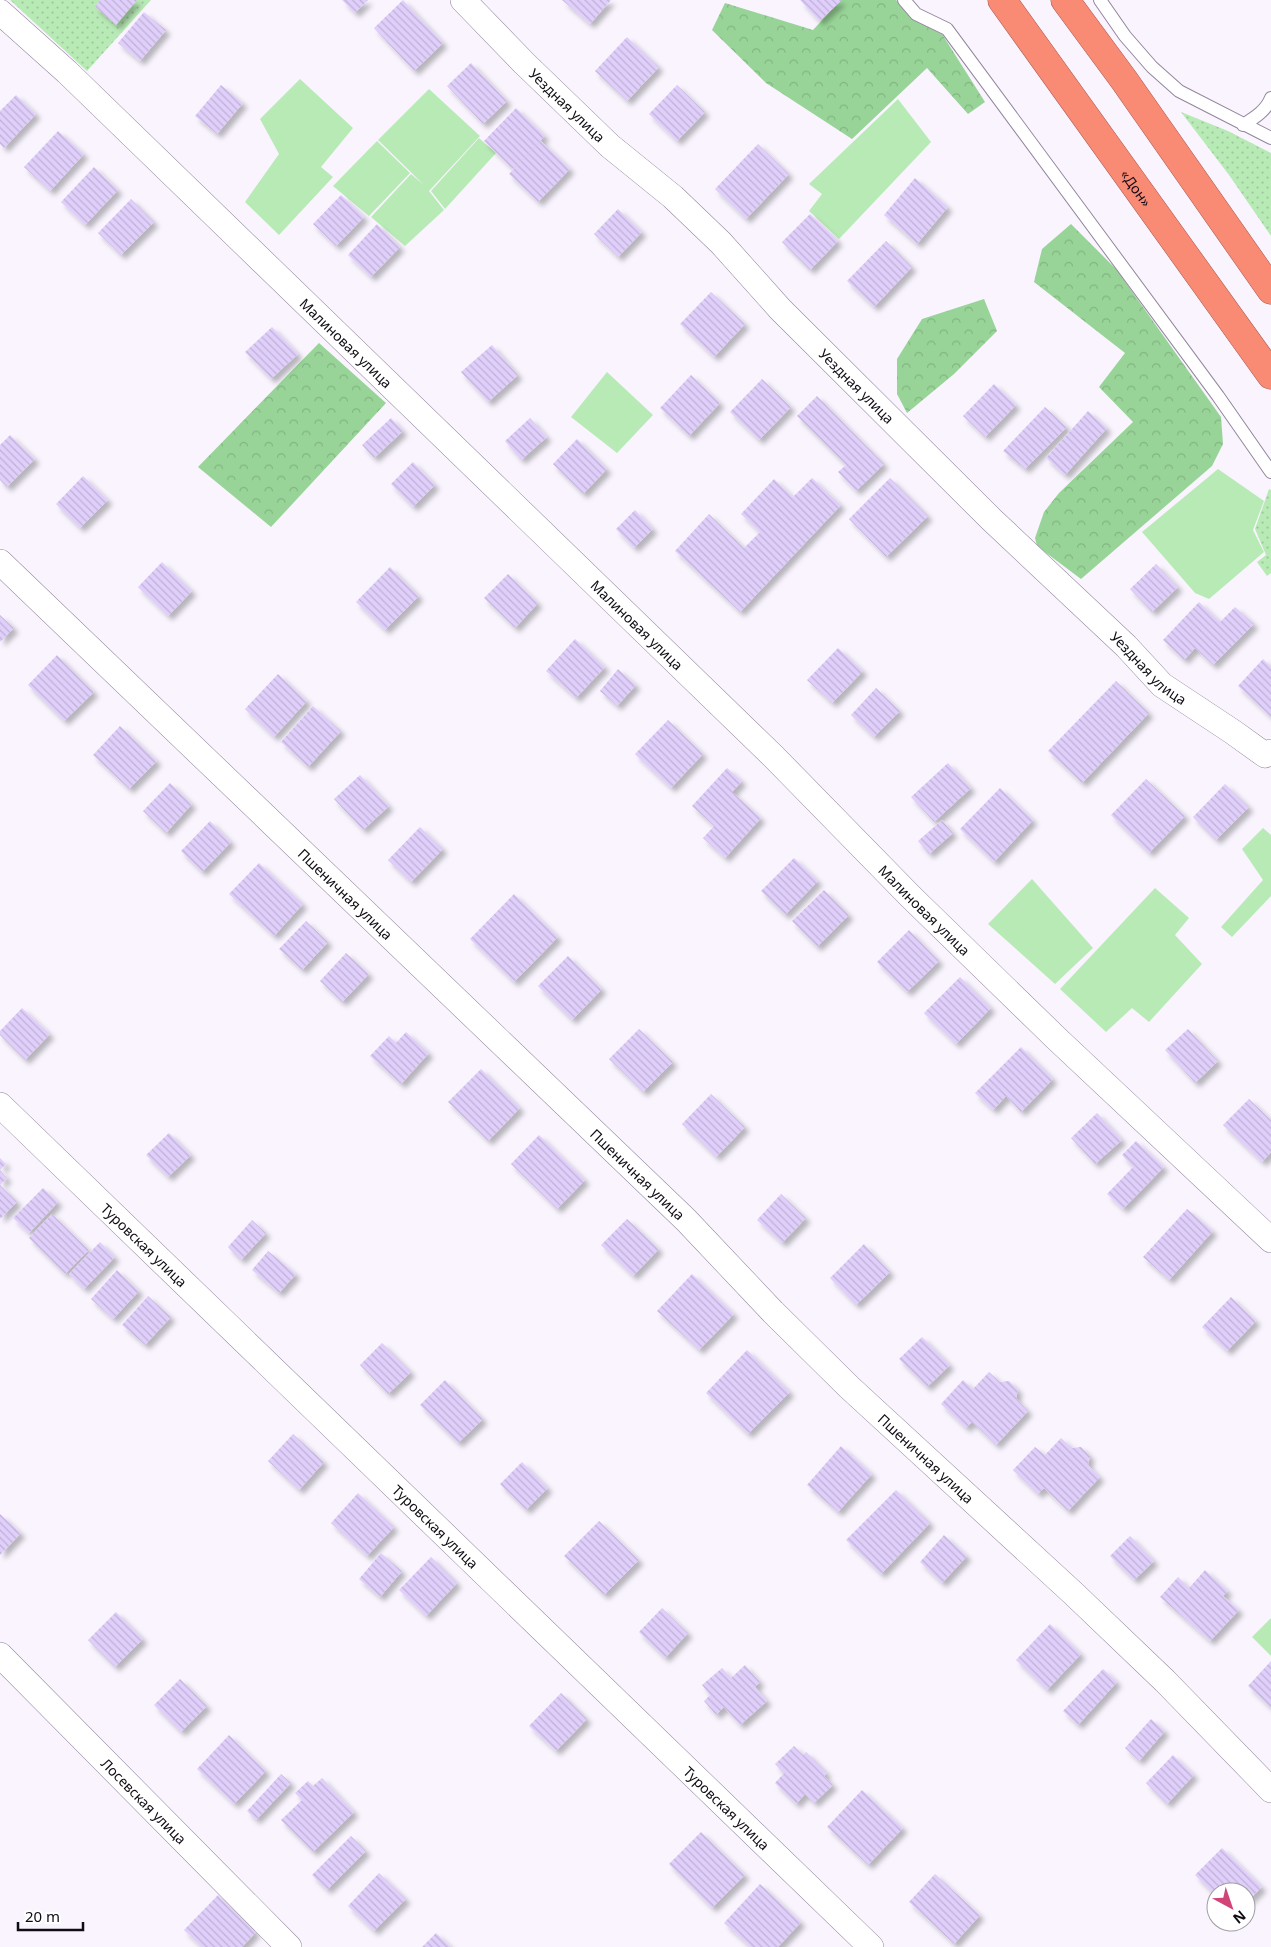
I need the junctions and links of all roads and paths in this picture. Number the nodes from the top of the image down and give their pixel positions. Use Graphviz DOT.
graph roads {
  1 [pos="463,0"];
  2 [pos="904,0"];
  3 [pos="1002,0"];
  4 [pos="1065,0"];
  5 [pos="1100,0"];
  6 [pos="0,12"];
  7 [pos="1271,98"];
  8 [pos="1243,124"];
  9 [pos="1271,138"];
  10 [pos="1271,290"];
  11 [pos="1271,375"];
  12 [pos="1271,472"];
  13 [pos="0,562"];
  14 [pos="1268,754"];
  15 [pos="0,1105"];
  16 [pos="1271,1240"];
  17 [pos="0,1655"];
  18 [pos="1271,1790"];
  19 [pos="289,1947"];
  20 [pos="871,1947"];
  1 -- 14 [label="street, Уездная улица"];
  2 -- 12 [label="lane"];
  3 -- 11 [label="highway, «Дон»"];
  4 -- 10 [label="highway"];
  5 -- 8 [label="lane"];
  6 -- 16 [label="street, Малиновая улица"];
  7 -- 8 [label="lane"];
  8 -- 9 [label="lane"];
  13 -- 18 [label="street, Пшеничная улица"];
  15 -- 20 [label="street, Туровская улица"];
  17 -- 19 [label="street, Лосевская улица"];
}
